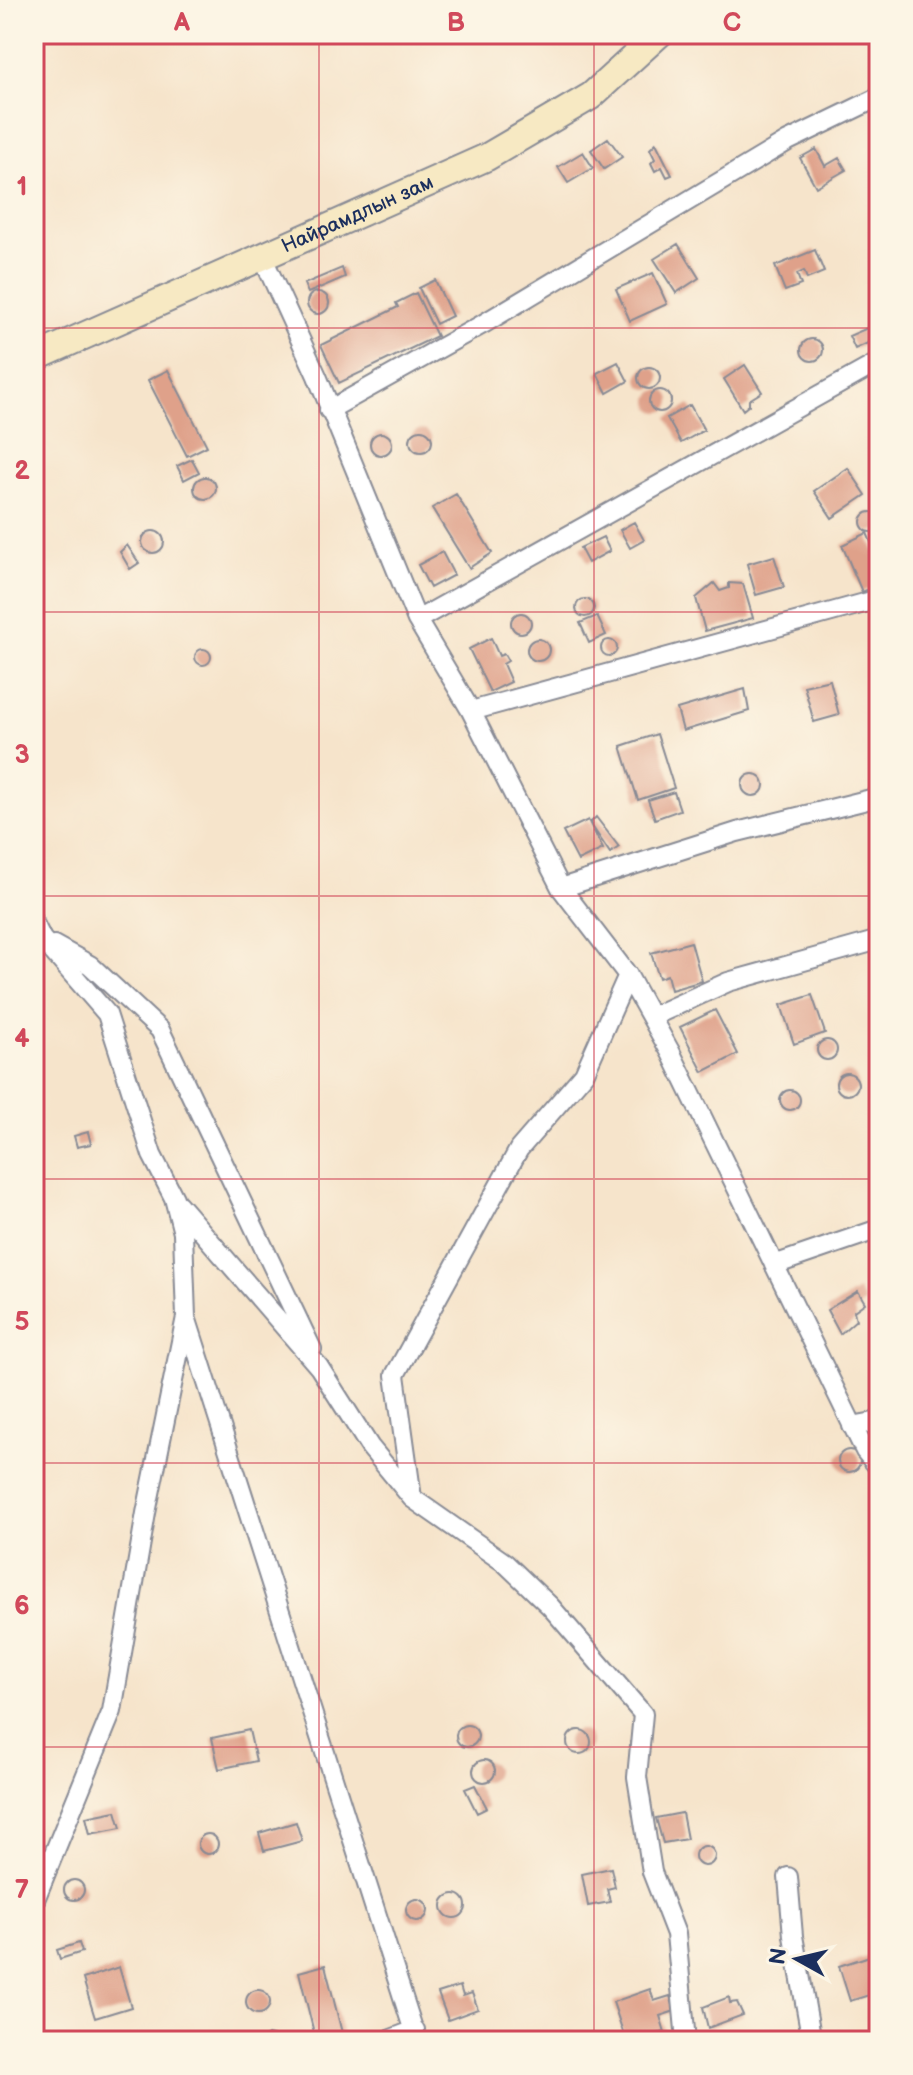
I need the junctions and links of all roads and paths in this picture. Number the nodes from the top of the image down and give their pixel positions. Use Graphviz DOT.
graph roads {
  1 [pos="659,34"];
  2 [pos="879,97"];
  3 [pos="262,256"];
  4 [pos="34,358"];
  5 [pos="879,362"];
  6 [pos="329,410"];
  7 [pos="879,599"];
  8 [pos="417,620"];
  9 [pos="471,711"];
  10 [pos="879,797"];
  11 [pos="561,888"];
  12 [pos="38,931"];
  13 [pos="879,940"];
  14 [pos="628,975"];
  15 [pos="651,1017"];
  16 [pos="174,1198"];
  17 [pos="879,1229"];
  18 [pos="774,1265"];
  19 [pos="186,1317"];
  20 [pos="319,1367"];
  21 [pos="879,1421"];
  22 [pos="852,1426"];
  23 [pos="879,1468"];
  24 [pos="412,1498"];
  25 [pos="788,1877"];
  26 [pos="34,1902"];
  27 [pos="416,2036"];
  28 [pos="386,2041"];
  29 [pos="686,2041"];
  30 [pos="812,2041"];
  1 -- 3 [label="main road, Найрамдлын зам"];
  2 -- 6 [label="street"];
  3 -- 4 [label="main road, Найрамдлын зам"];
  3 -- 6 [label="street"];
  5 -- 8 [label="street"];
  6 -- 8 [label="street"];
  7 -- 9 [label="street"];
  8 -- 9 [label="street"];
  9 -- 11 [label="street"];
  10 -- 11 [label="street"];
  11 -- 14 [label="street"];
  12 -- 16 [label="street"];
  12 -- 20 [label="street"];
  13 -- 15 [label="street"];
  14 -- 15 [label="street"];
  14 -- 24 [label="street"];
  15 -- 18 [label="street"];
  16 -- 19 [label="street"];
  16 -- 20 [label="street"];
  17 -- 18 [label="street"];
  18 -- 22 [label="street"];
  19 -- 26 [label="street"];
  19 -- 27 [label="street"];
  20 -- 24 [label="street"];
  21 -- 22 [label="street"];
  22 -- 23 [label="street"];
  24 -- 29 [label="street"];
  25 -- 30 [label="street"];
  27 -- 28 [label="street"];
}
